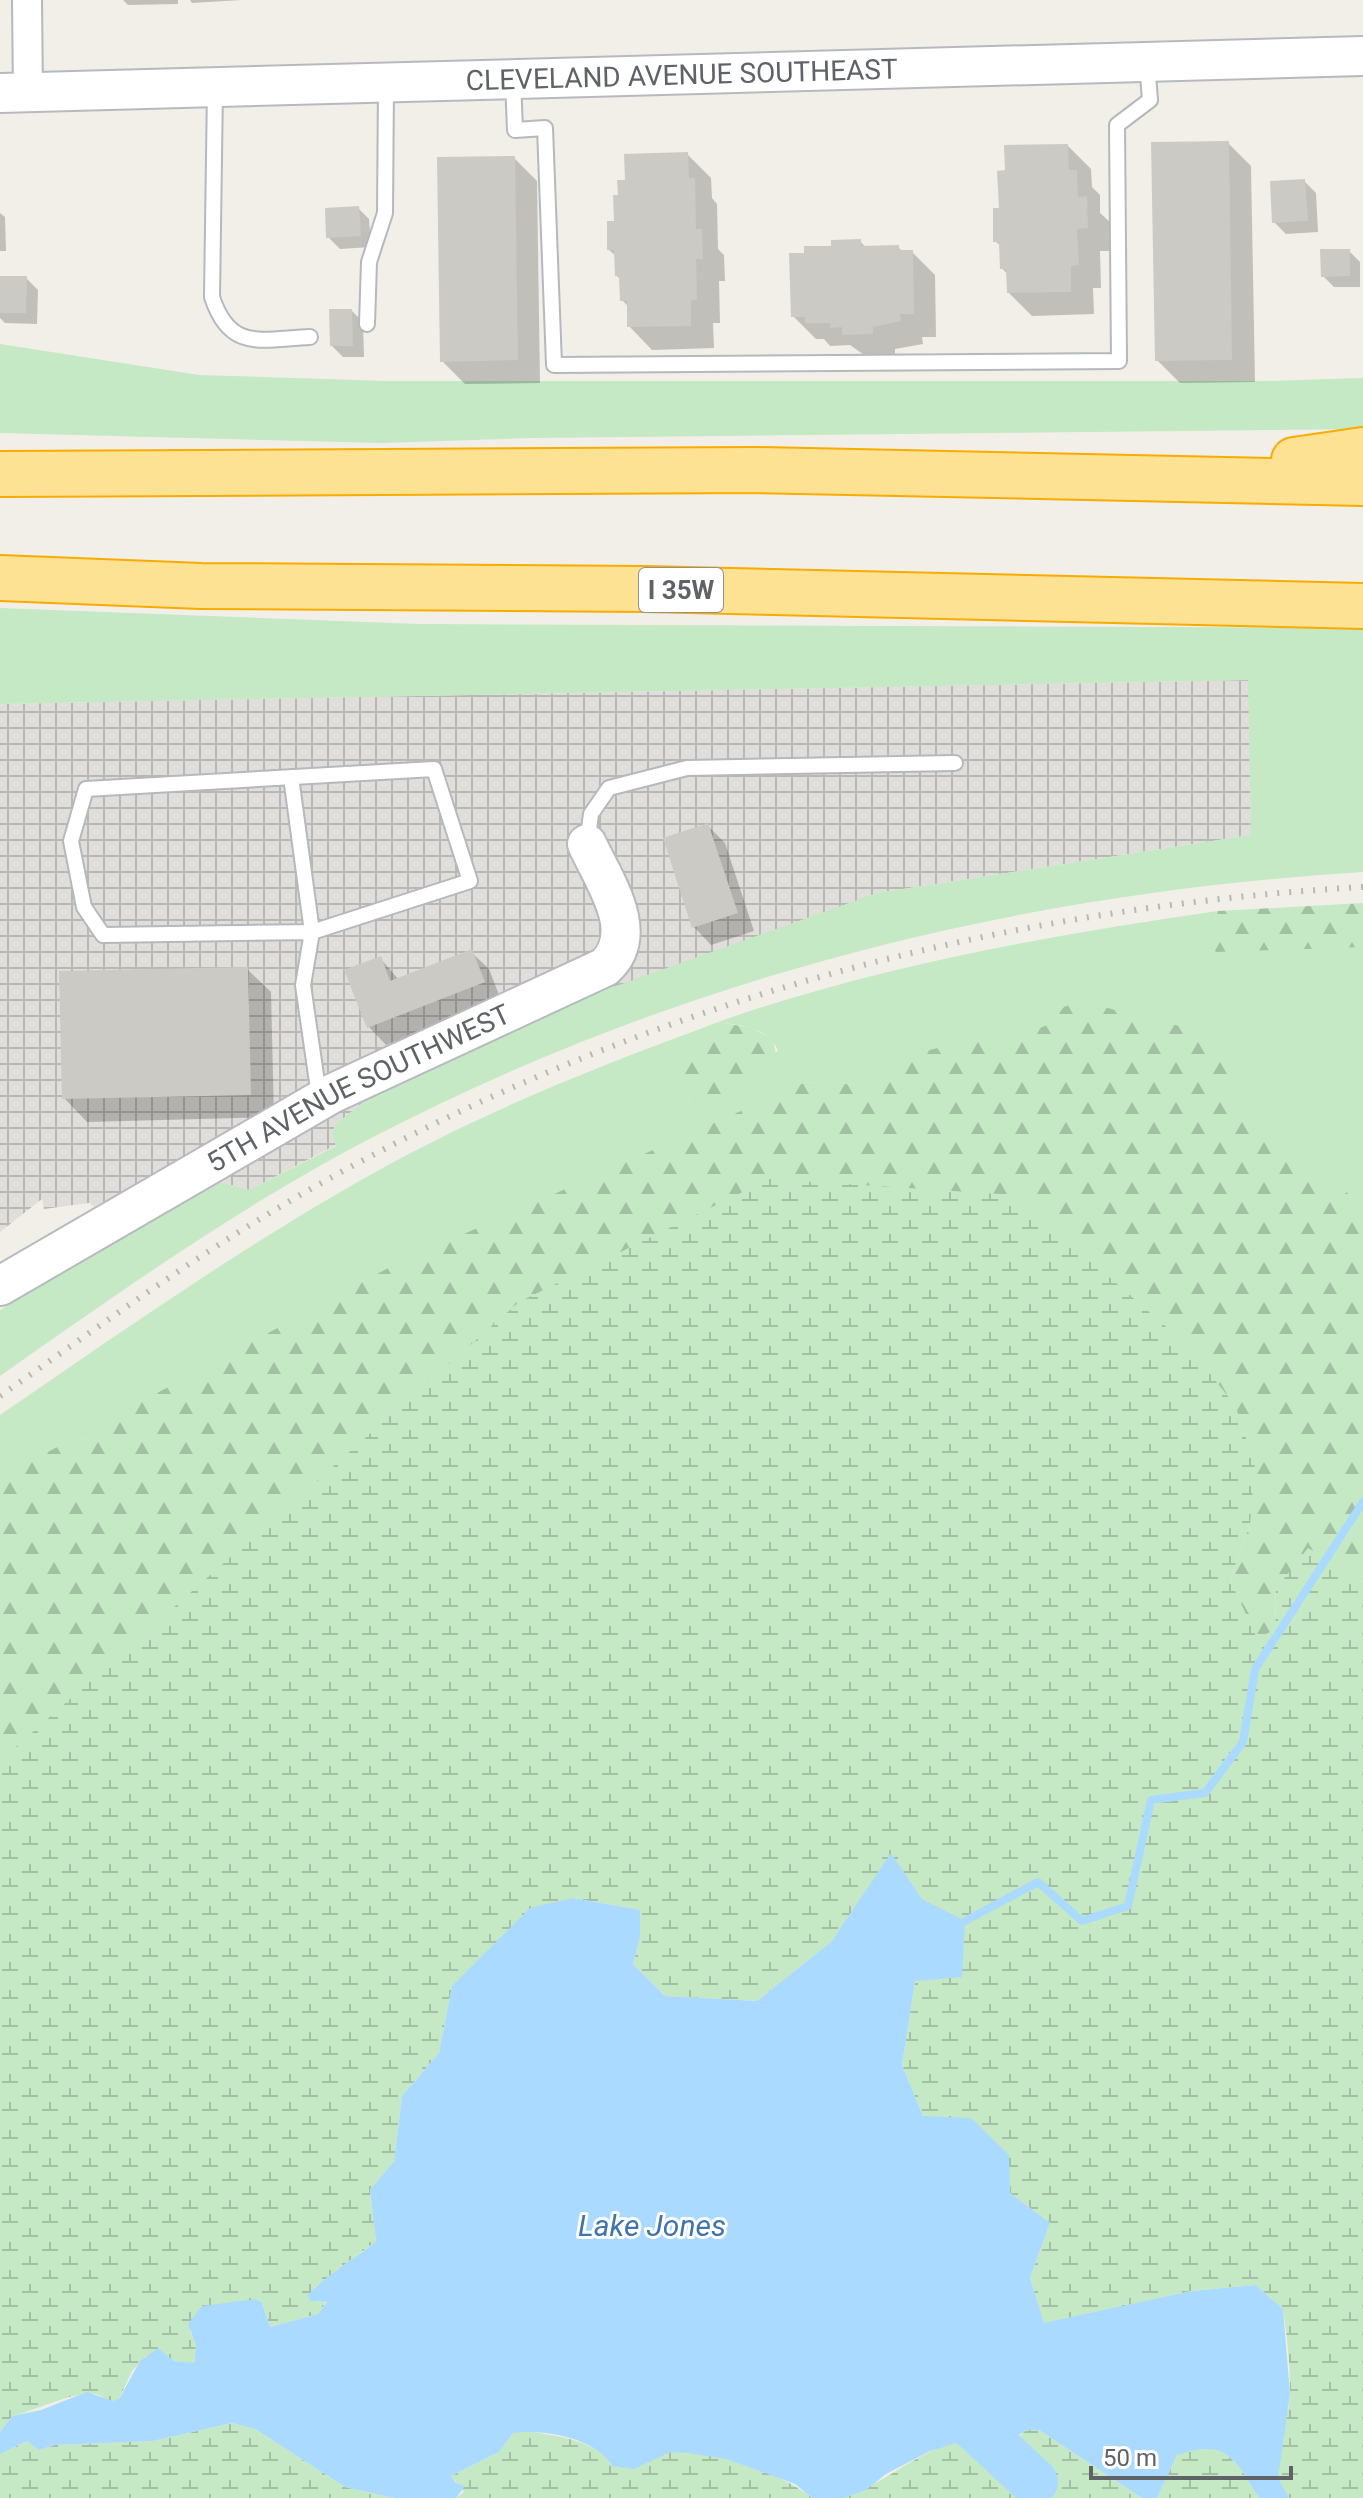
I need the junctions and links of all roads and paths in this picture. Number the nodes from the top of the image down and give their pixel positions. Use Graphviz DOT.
graph roads {
  1 [pos="27,0"];
  2 [pos="1363,56"];
  3 [pos="1147,61"];
  4 [pos="513,81"];
  5 [pos="386,83"];
  6 [pos="215,88"];
  7 [pos="14,93"];
  8 [pos="367,324"];
  9 [pos="310,337"];
  10 [pos="1363,450"];
  11 [pos="0,474"];
  12 [pos="1170,476"];
  13 [pos="1363,483"];
  14 [pos="0,578"];
  15 [pos="1363,606"];
  16 [pos="955,763"];
  17 [pos="291,777"];
  18 [pos="587,844"];
  19 [pos="312,932"];
  20 [pos="320,1101"];
  21 [pos="0,1286"];
  1 -- 7 [label="street"];
  2 -- 3 [label="street, CLEVELAND AVENUE SOUTHEAST"];
  3 -- 4 [label="street, CLEVELAND AVENUE SOUTHEAST"];
  3 -- 4 [label="lane"];
  4 -- 5 [label="street, CLEVELAND AVENUE SOUTHEAST"];
  5 -- 6 [label="street, CLEVELAND AVENUE SOUTHEAST"];
  5 -- 8 [label="lane"];
  6 -- 7 [label="street, CLEVELAND AVENUE SOUTHEAST"];
  6 -- 9 [label="lane"];
  10 -- 12 [label="highway"];
  11 -- 12 [label="highway"];
  12 -- 13 [label="highway"];
  14 -- 15 [label="highway, I 35W"];
  16 -- 18 [label="lane"];
  17 -- 19 [label="lane"];
  17 -- 19 [label="lane"];
  17 -- 19 [label="lane"];
  18 -- 20 [label="street, 5TH AVENUE SOUTHWEST"];
  19 -- 20 [label="lane"];
  20 -- 21 [label="street, 5TH AVENUE SOUTHWEST"];
}
